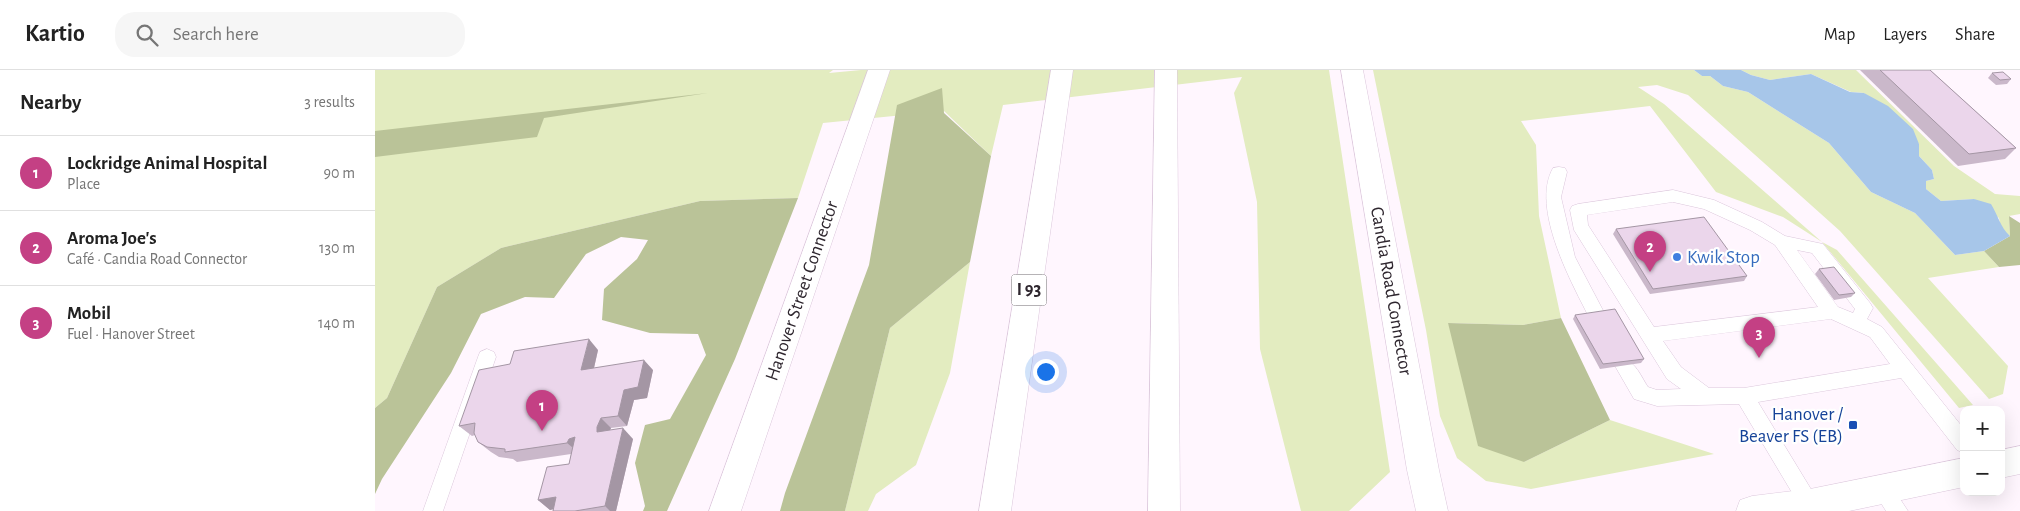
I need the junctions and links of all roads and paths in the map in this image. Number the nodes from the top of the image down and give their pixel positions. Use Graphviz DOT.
graph roads {
  1 [pos="879,70"];
  2 [pos="1062,70"];
  3 [pos="1166,70"];
  4 [pos="1352,70"];
  5 [pos="1559,172"];
  6 [pos="1781,241"];
  7 [pos="1833,312"];
  8 [pos="1597,316"];
  9 [pos="1857,322"];
  10 [pos="1651,335"];
  11 [pos="487,357"];
  12 [pos="1624,366"];
  13 [pos="1906,369"];
  14 [pos="1705,396"];
  15 [pos="1744,396"];
  16 [pos="1960,439"];
  17 [pos="2020,460"];
  18 [pos="2005,463"];
  19 [pos="1960,474"];
  20 [pos="1890,500"];
  21 [pos="1799,507"];
  22 [pos="433,511"];
  23 [pos="725,511"];
  24 [pos="995,511"];
  25 [pos="1164,511"];
  26 [pos="1432,511"];
  27 [pos="1753,511"];
  1 -- 23 [label="main road, Hanover Street Connector"];
  2 -- 24 [label="main road, I 93"];
  3 -- 25 [label="main road"];
  4 -- 26 [label="main road, Candia Road Connector"];
  5 -- 8 [label="lane"];
  6 -- 7 [label="lane"];
  6 -- 9 [label="lane"];
  6 -- 10 [label="lane"];
  7 -- 9 [label="lane"];
  7 -- 10 [label="lane"];
  9 -- 13 [label="lane"];
  10 -- 14 [label="lane"];
  11 -- 22 [label="lane"];
  12 -- 14 [label="lane"];
  13 -- 15 [label="lane"];
  13 -- 16 [label="lane"];
  14 -- 15 [label="lane"];
  15 -- 21 [label="lane"];
  17 -- 18 [label="main road"];
  19 -- 20 [label="main road"];
  20 -- 21 [label="main road"];
  21 -- 27 [label="main road"];
}
